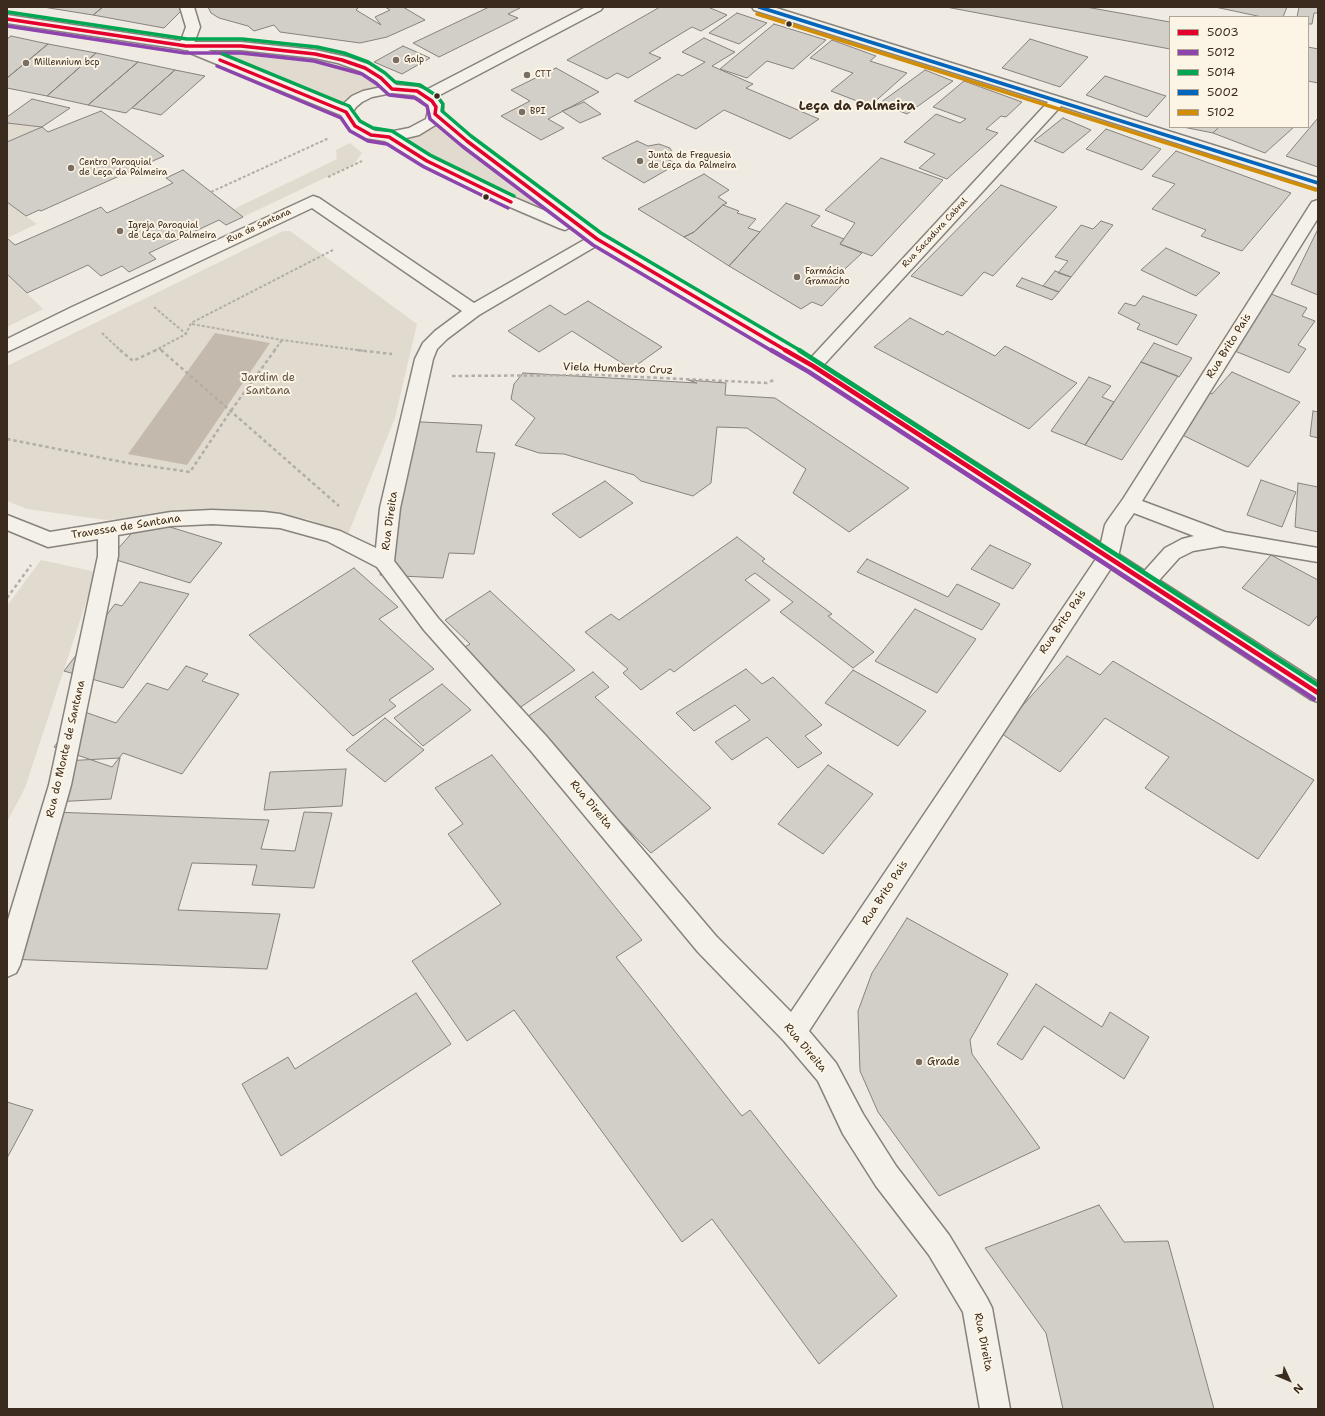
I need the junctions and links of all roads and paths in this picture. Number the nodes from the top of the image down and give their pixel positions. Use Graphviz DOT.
graph roads {
  1 [pos="187,7"];
  2 [pos="596,7"];
  3 [pos="759,7"];
  4 [pos="7,19"];
  5 [pos="186,46"];
  6 [pos="392,89"];
  7 [pos="426,96"];
  8 [pos="1058,100"];
  9 [pos="346,112"];
  10 [pos="435,114"];
  11 [pos="355,126"];
  12 [pos="395,141"];
  13 [pos="1318,182"];
  14 [pos="211,192"];
  15 [pos="313,201"];
  16 [pos="1318,205"];
  17 [pos="362,235"];
  18 [pos="598,239"];
  19 [pos="148,310"];
  20 [pos="78,311"];
  21 [pos="473,311"];
  22 [pos="191,323"];
  23 [pos="108,330"];
  24 [pos="102,333"];
  25 [pos="186,334"];
  26 [pos="282,340"];
  27 [pos="7,346"];
  28 [pos="159,348"];
  29 [pos="813,366"];
  30 [pos="422,368"];
  31 [pos="230,412"];
  32 [pos="7,439"];
  33 [pos="1130,504"];
  34 [pos="344,511"];
  35 [pos="7,522"];
  36 [pos="108,529"];
  37 [pos="1223,539"];
  38 [pos="48,540"];
  39 [pos="1318,555"];
  40 [pos="1108,557"];
  41 [pos="384,562"];
  42 [pos="1146,582"];
  43 [pos="7,598"];
  44 [pos="1318,693"];
  45 [pos="7,965"];
  46 [pos="793,1032"];
  47 [pos="996,1409"];
  1 -- 5 [label="street"];
  2 -- 7 [label="street"];
  3 -- 8 [label="street"];
  4 -- 5 [label="street"];
  5 -- 6 [label="street"];
  5 -- 9 [label="street"];
  6 -- 7 [label="street"];
  6 -- 9 [label="street"];
  7 -- 10 [label="street"];
  8 -- 13 [label="street"];
  8 -- 29 [label="street, Rua Sacadura Cabral"];
  9 -- 11 [label="street"];
  10 -- 12 [label="street"];
  10 -- 18 [label="street"];
  11 -- 12 [label="street"];
  11 -- 14 [label="path"];
  12 -- 15 [label="path"];
  12 -- 18 [label="street"];
  15 -- 17 [label="street"];
  15 -- 20 [label="street, Rua de Santana"];
  16 -- 33 [label="street, Rua Brito Pais"];
  17 -- 21 [label="street"];
  17 -- 22 [label="path"];
  18 -- 21 [label="street, Rua Direita"];
  18 -- 29 [label="street"];
  19 -- 25 [label="path"];
  20 -- 24 [label="path"];
  20 -- 27 [label="street, Rua de Santana"];
  21 -- 30 [label="street, Rua Direita"];
  22 -- 25 [label="path"];
  22 -- 26 [label="path, Viela Humberto Cruz"];
  23 -- 24 [label="path"];
  24 -- 28 [label="path"];
  25 -- 28 [label="path"];
  26 -- 30 [label="path, Viela Humberto Cruz"];
  26 -- 31 [label="path"];
  28 -- 31 [label="path"];
  29 -- 30 [label="path, Viela Humberto Cruz"];
  29 -- 40 [label="street"];
  30 -- 41 [label="street, Rua Direita"];
  31 -- 32 [label="path"];
  31 -- 34 [label="path"];
  33 -- 37 [label="street"];
  33 -- 40 [label="street, Rua Brito Pais"];
  35 -- 38 [label="street"];
  36 -- 38 [label="street, Travessa de Santana"];
  36 -- 41 [label="street, Travessa de Santana"];
  36 -- 45 [label="street, Rua do Monte de Santana"];
  37 -- 39 [label="street"];
  37 -- 42 [label="street"];
  38 -- 43 [label="path"];
  40 -- 42 [label="street"];
  40 -- 46 [label="street, Rua Brito Pais"];
  41 -- 46 [label="street, Rua Direita"];
  42 -- 44 [label="street"];
  46 -- 47 [label="street, Rua Direita"];
}
